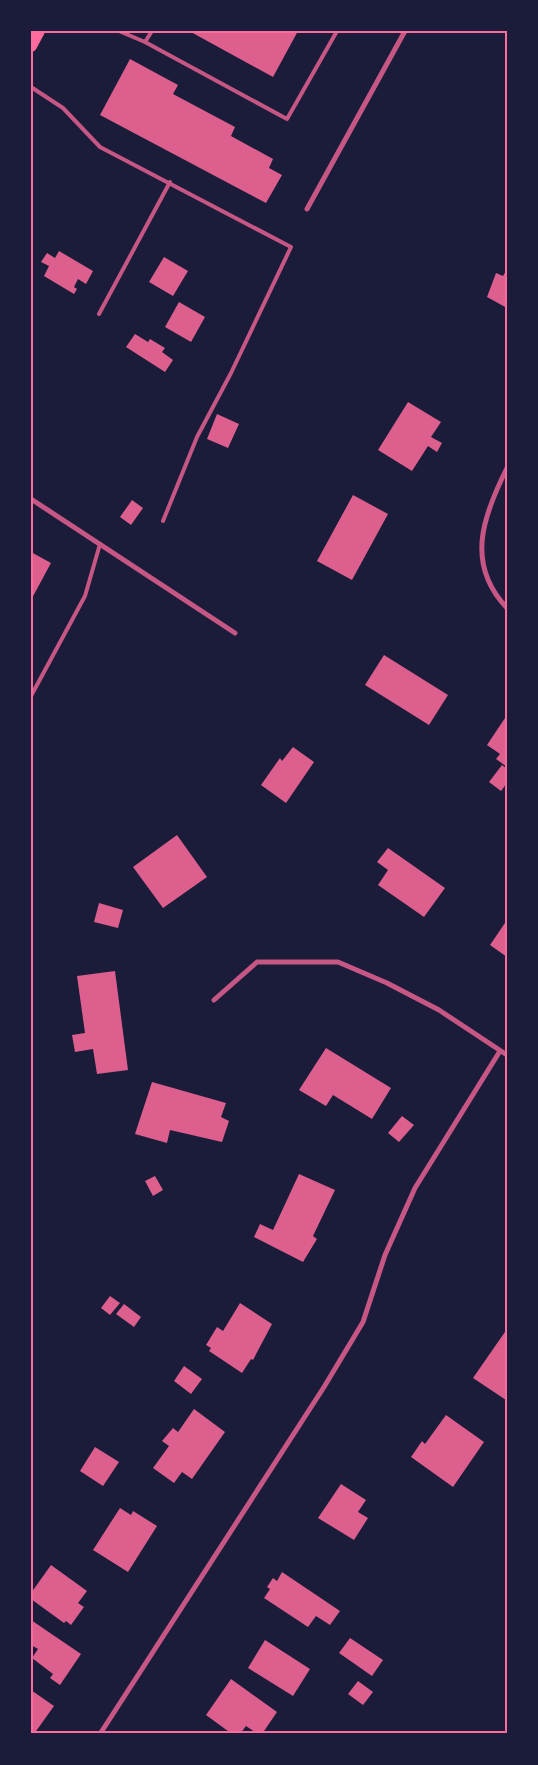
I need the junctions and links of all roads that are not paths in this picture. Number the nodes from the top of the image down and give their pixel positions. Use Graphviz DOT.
graph roads {
  1 [pos="39,31"];
  2 [pos="119,31"];
  3 [pos="152,31"];
  4 [pos="337,31"];
  5 [pos="405,31"];
  6 [pos="145,42"];
  7 [pos="31,46"];
  8 [pos="31,87"];
  9 [pos="170,182"];
  10 [pos="307,209"];
  11 [pos="99,314"];
  12 [pos="507,468"];
  13 [pos="31,499"];
  14 [pos="163,521"];
  15 [pos="100,544"];
  16 [pos="507,608"];
  17 [pos="235,633"];
  18 [pos="31,696"];
  19 [pos="214,1000"];
  20 [pos="500,1051"];
  21 [pos="507,1055"];
  22 [pos="100,1734"];
  1 -- 7 [label="main road"];
  2 -- 6 [label="lane"];
  3 -- 6 [label="lane"];
  4 -- 6 [label="lane"];
  5 -- 10 [label="street"];
  8 -- 9 [label="lane"];
  9 -- 11 [label="lane"];
  9 -- 14 [label="lane"];
  12 -- 16 [label="street"];
  13 -- 15 [label="street"];
  15 -- 17 [label="street"];
  15 -- 18 [label="lane"];
  19 -- 20 [label="street"];
  20 -- 21 [label="street"];
  20 -- 22 [label="street"];
}
